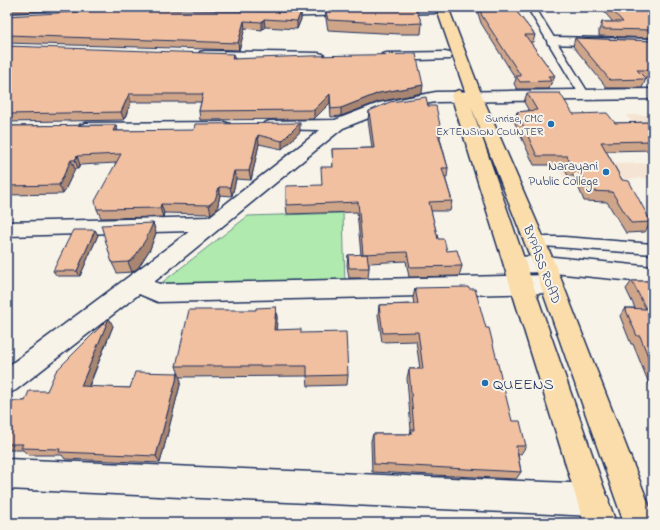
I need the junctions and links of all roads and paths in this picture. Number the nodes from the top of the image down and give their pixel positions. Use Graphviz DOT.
graph roads {
  1 [pos="531,7"];
  2 [pos="434,8"];
  3 [pos="259,13"];
  4 [pos="553,41"];
  5 [pos="653,43"];
  6 [pos="190,54"];
  7 [pos="445,56"];
  8 [pos="332,57"];
  9 [pos="377,57"];
  10 [pos="584,94"];
  11 [pos="653,94"];
  12 [pos="467,96"];
  13 [pos="337,125"];
  14 [pos="73,129"];
  15 [pos="214,224"];
  16 [pos="7,229"];
  17 [pos="534,242"];
  18 [pos="653,249"];
  19 [pos="547,274"];
  20 [pos="519,275"];
  21 [pos="653,275"];
  22 [pos="136,283"];
  23 [pos="7,382"];
  24 [pos="7,474"];
  25 [pos="596,512"];
  26 [pos="640,523"];
  1 -- 4 [label="lane"];
  2 -- 3 [label="street"];
  2 -- 7 [label="highway, BYPASS ROAD"];
  2 -- 12 [label="highway, BYPASS ROAD"];
  4 -- 5 [label="street"];
  4 -- 10 [label="lane"];
  6 -- 8 [label="street"];
  7 -- 9 [label="street"];
  7 -- 12 [label="highway, BYPASS ROAD"];
  10 -- 11 [label="street"];
  10 -- 12 [label="street"];
  12 -- 13 [label="street"];
  12 -- 17 [label="highway, BYPASS ROAD"];
  12 -- 20 [label="highway, BYPASS ROAD"];
  13 -- 14 [label="street"];
  13 -- 15 [label="street"];
  15 -- 16 [label="street"];
  15 -- 22 [label="street"];
  17 -- 18 [label="lane"];
  17 -- 19 [label="highway, BYPASS ROAD"];
  19 -- 20 [label="street"];
  19 -- 21 [label="street"];
  19 -- 26 [label="highway, BYPASS ROAD"];
  20 -- 22 [label="street"];
  20 -- 25 [label="highway, BYPASS ROAD"];
  22 -- 23 [label="street"];
  24 -- 25 [label="street"];
}
